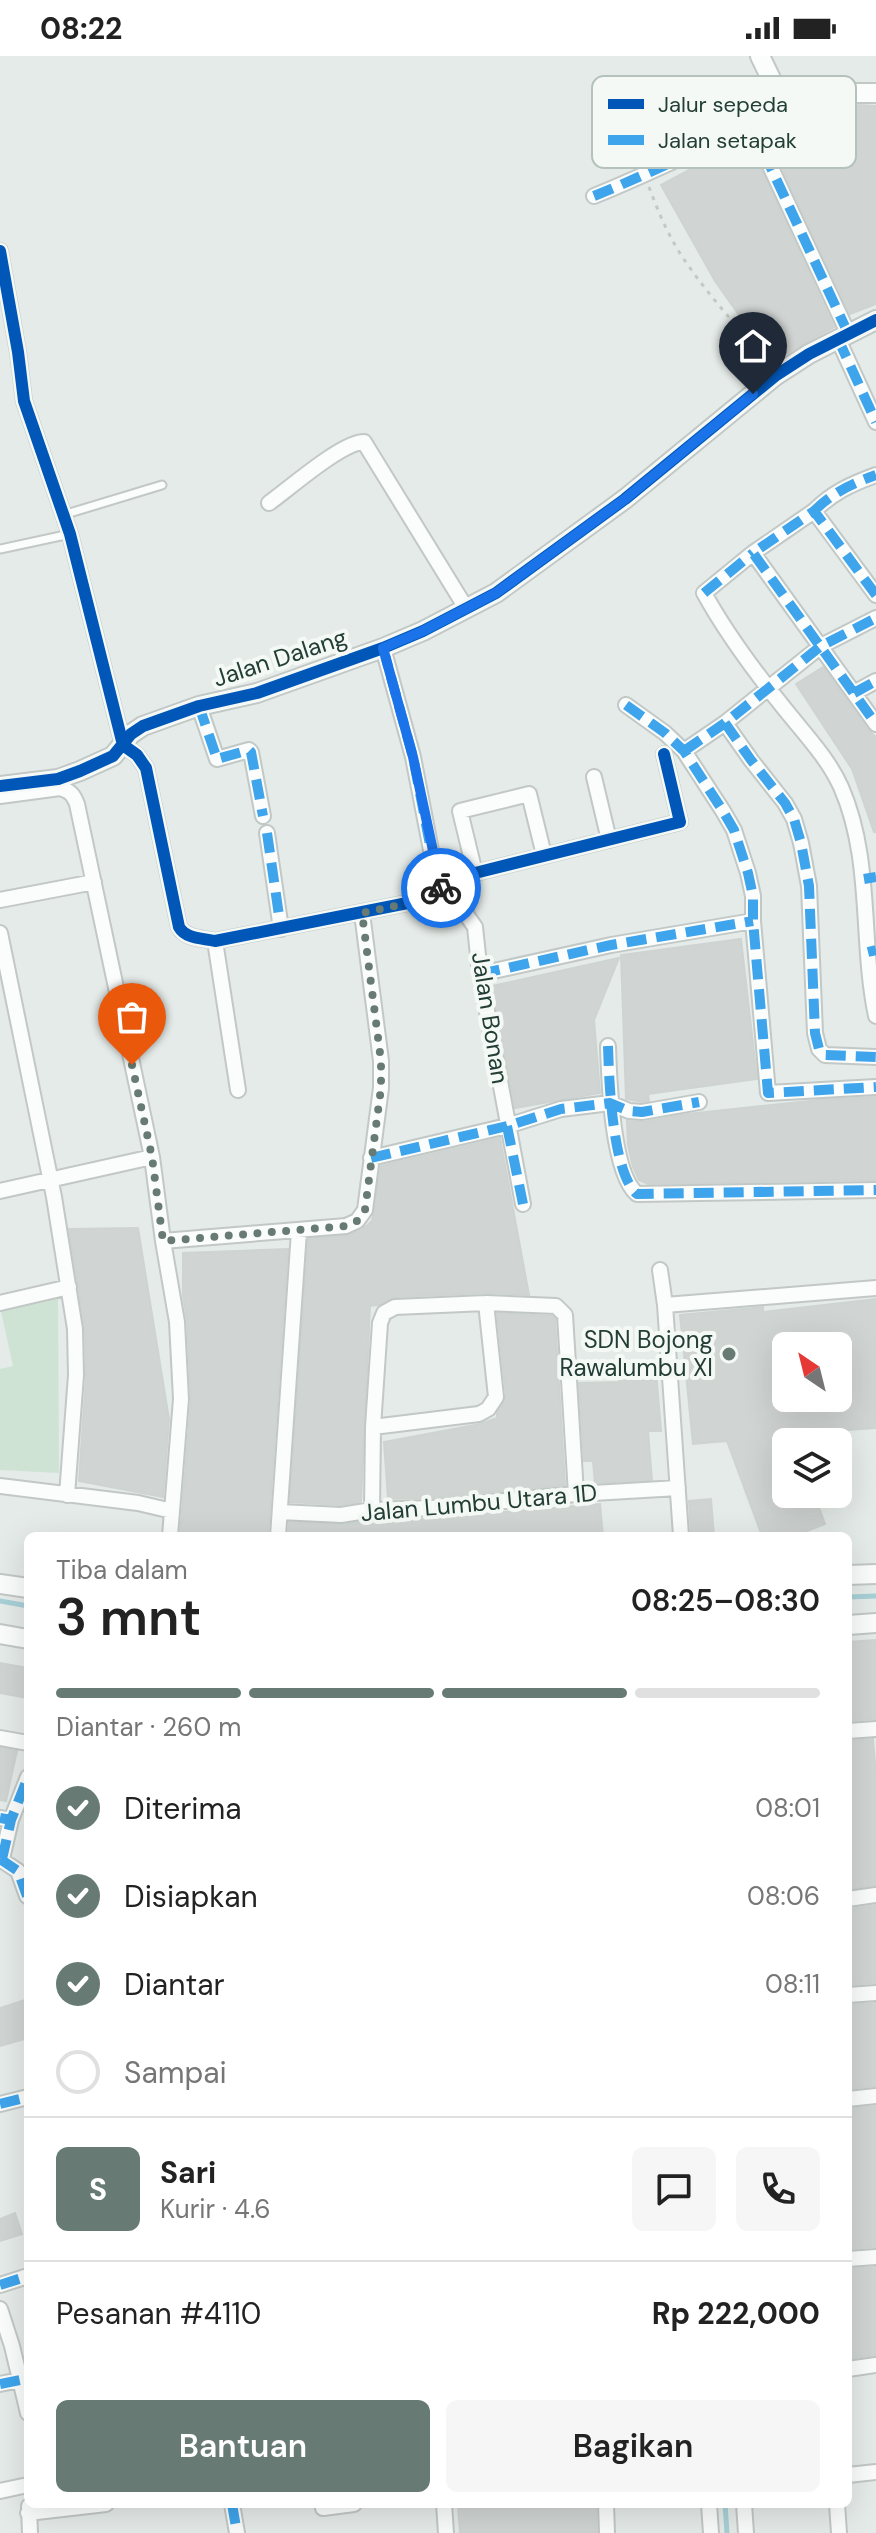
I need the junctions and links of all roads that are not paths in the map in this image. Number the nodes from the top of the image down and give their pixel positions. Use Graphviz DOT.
graph roads {
  1 [pos="760,56"];
  2 [pos="770,76"];
  3 [pos="662,168"];
  4 [pos="770,168"];
  5 [pos="594,196"];
  6 [pos="0,251"];
  7 [pos="876,320"];
  8 [pos="843,336"];
  9 [pos="876,422"];
  10 [pos="876,475"];
  11 [pos="162,485"];
  12 [pos="269,503"];
  13 [pos="814,511"];
  14 [pos="63,515"];
  15 [pos="70,534"];
  16 [pos="0,549"];
  17 [pos="753,553"];
  18 [pos="876,595"];
  19 [pos="466,608"];
  20 [pos="876,618"];
  21 [pos="821,646"];
  22 [pos="383,648"];
  23 [pos="876,681"];
  24 [pos="768,688"];
  25 [pos="854,693"];
  26 [pos="626,705"];
  27 [pos="199,706"];
  28 [pos="725,723"];
  29 [pos="876,724"];
  30 [pos="123,745"];
  31 [pos="684,751"];
  32 [pos="664,754"];
  33 [pos="594,777"];
  34 [pos="0,786"];
  35 [pos="0,796"];
  36 [pos="263,816"];
  37 [pos="267,833"];
  38 [pos="609,840"];
  39 [pos="544,855"];
  40 [pos="475,873"];
  41 [pos="870,878"];
  42 [pos="94,882"];
  43 [pos="443,896"];
  44 [pos="0,900"];
  45 [pos="362,913"];
  46 [pos="753,921"];
  47 [pos="281,929"];
  48 [pos="0,933"];
  49 [pos="215,941"];
  50 [pos="872,951"];
  51 [pos="480,974"];
  52 [pos="876,1016"];
  53 [pos="608,1046"];
  54 [pos="876,1057"];
  55 [pos="876,1087"];
  56 [pos="238,1090"];
  57 [pos="699,1102"];
  58 [pos="610,1103"];
  59 [pos="507,1126"];
  60 [pos="152,1157"];
  61 [pos="371,1158"];
  62 [pos="50,1182"];
  63 [pos="876,1190"];
  64 [pos="0,1191"];
  65 [pos="523,1204"];
  66 [pos="299,1231"];
  67 [pos="163,1241"];
  68 [pos="660,1270"];
  69 [pos="69,1287"];
  70 [pos="876,1288"];
  71 [pos="0,1303"];
  72 [pos="486,1303"];
  73 [pos="665,1305"];
  74 [pos="373,1427"];
  75 [pos="0,1486"];
  76 [pos="678,1488"];
  77 [pos="576,1494"];
  78 [pos="67,1495"];
  79 [pos="372,1510"];
  80 [pos="172,1511"];
  81 [pos="280,1512"];
  82 [pos="170,1532"];
  83 [pos="278,1532"];
  84 [pos="681,1532"];
  85 [pos="876,1574"];
  86 [pos="852,1575"];
  87 [pos="0,1584"];
  88 [pos="24,1587"];
  89 [pos="876,1623"];
  90 [pos="852,1625"];
  91 [pos="0,1634"];
  92 [pos="24,1638"];
  93 [pos="876,1729"];
  94 [pos="852,1731"];
  95 [pos="0,1738"];
  96 [pos="24,1742"];
  97 [pos="24,1785"];
  98 [pos="6,1819"];
  99 [pos="1,1859"];
  100 [pos="24,1888"];
  101 [pos="876,1895"];
  102 [pos="852,1898"];
  103 [pos="876,1993"];
  104 [pos="852,1995"];
  105 [pos="876,2096"];
  106 [pos="24,2098"];
  107 [pos="852,2099"];
  108 [pos="0,2104"];
  109 [pos="876,2257"];
  110 [pos="852,2259"];
  111 [pos="24,2277"];
  112 [pos="0,2285"];
  113 [pos="0,2309"];
  114 [pos="876,2365"];
  115 [pos="852,2368"];
  116 [pos="20,2380"];
  117 [pos="0,2384"];
  118 [pos="24,2396"];
  119 [pos="876,2472"];
  120 [pos="852,2475"];
  121 [pos="24,2486"];
  122 [pos="0,2491"];
  123 [pos="233,2508"];
  124 [pos="444,2508"];
  125 [pos="606,2508"];
  126 [pos="709,2508"];
  127 [pos="744,2508"];
  128 [pos="837,2508"];
  129 [pos="28,2509"];
  130 [pos="30,2533"];
  131 [pos="237,2533"];
  132 [pos="446,2533"];
  133 [pos="607,2533"];
  134 [pos="711,2533"];
  135 [pos="746,2533"];
  136 [pos="839,2533"];
  1 -- 2 [label="street"];
  3 -- 5 [label="street"];
  4 -- 8 [label="street"];
  6 -- 14 [label="street"];
  7 -- 8 [label="street, Jalan Dalang"];
  8 -- 9 [label="street"];
  8 -- 19 [label="street, Jalan Dalang"];
  10 -- 13 [label="street"];
  11 -- 14 [label="lane"];
  12 -- 19 [label="street"];
  13 -- 17 [label="street"];
  13 -- 18 [label="street"];
  14 -- 15 [label="street"];
  15 -- 16 [label="lane"];
  15 -- 30 [label="street"];
  17 -- 21 [label="street"];
  17 -- 24 [label="street"];
  19 -- 22 [label="street, Jalan Dalang"];
  20 -- 21 [label="street"];
  21 -- 24 [label="street"];
  21 -- 25 [label="street"];
  22 -- 27 [label="street, Jalan Dalang"];
  22 -- 43 [label="street"];
  23 -- 25 [label="street"];
  24 -- 28 [label="street"];
  24 -- 41 [label="street"];
  25 -- 29 [label="street"];
  26 -- 31 [label="street"];
  27 -- 30 [label="street, Jalan Dalang"];
  27 -- 36 [label="street"];
  28 -- 31 [label="street"];
  28 -- 54 [label="street"];
  30 -- 34 [label="street, Jalan Dalang"];
  30 -- 49 [label="street"];
  31 -- 46 [label="street"];
  32 -- 38 [label="street"];
  33 -- 38 [label="street"];
  35 -- 42 [label="street"];
  37 -- 47 [label="street"];
  38 -- 39 [label="street"];
  39 -- 40 [label="street"];
  39 -- 40 [label="street"];
  40 -- 43 [label="street"];
  41 -- 50 [label="street"];
  42 -- 44 [label="street"];
  42 -- 60 [label="street"];
  43 -- 45 [label="street"];
  43 -- 51 [label="street, Jalan Bonan"];
  45 -- 47 [label="street"];
  45 -- 61 [label="street"];
  46 -- 51 [label="street"];
  46 -- 55 [label="street"];
  47 -- 49 [label="street"];
  48 -- 62 [label="street"];
  49 -- 56 [label="street"];
  50 -- 52 [label="street"];
  51 -- 59 [label="street, Jalan Bonan"];
  53 -- 58 [label="street"];
  57 -- 58 [label="street"];
  58 -- 59 [label="street"];
  58 -- 63 [label="street"];
  59 -- 61 [label="street"];
  59 -- 65 [label="street, Jalan Bonan"];
  60 -- 62 [label="street"];
  60 -- 67 [label="street"];
  61 -- 66 [label="street"];
  62 -- 64 [label="street"];
  62 -- 69 [label="street"];
  66 -- 67 [label="street"];
  66 -- 81 [label="street"];
  67 -- 80 [label="street"];
  68 -- 73 [label="street"];
  69 -- 71 [label="street"];
  69 -- 78 [label="street"];
  70 -- 73 [label="street"];
  72 -- 74 [label="street"];
  72 -- 74 [label="street"];
  72 -- 77 [label="street"];
  73 -- 76 [label="street"];
  74 -- 79 [label="street"];
  75 -- 78 [label="street"];
  76 -- 77 [label="street, Jalan Lumbu Utara 1D"];
  76 -- 84 [label="street"];
  77 -- 79 [label="street, Jalan Lumbu Utara 1D"];
  78 -- 80 [label="street"];
  79 -- 81 [label="street, Jalan Lumbu Utara 1D"];
  80 -- 82 [label="street"];
  81 -- 83 [label="street"];
  85 -- 86 [label="street"];
  87 -- 88 [label="street"];
  89 -- 90 [label="street"];
  91 -- 92 [label="street"];
  93 -- 94 [label="street"];
  95 -- 96 [label="street"];
  97 -- 98 [label="street"];
  98 -- 99 [label="street"];
  99 -- 100 [label="street"];
  101 -- 102 [label="street"];
  103 -- 104 [label="street"];
  105 -- 107 [label="street"];
  106 -- 108 [label="street"];
  109 -- 110 [label="street"];
  111 -- 112 [label="street"];
  113 -- 116 [label="street"];
  114 -- 115 [label="street"];
  116 -- 117 [label="street"];
  116 -- 118 [label="street"];
  119 -- 120 [label="street"];
  121 -- 122 [label="street"];
  123 -- 131 [label="street"];
  124 -- 132 [label="street"];
  125 -- 133 [label="street"];
  126 -- 134 [label="street"];
  127 -- 135 [label="street"];
  128 -- 136 [label="street"];
  129 -- 130 [label="street"];
}
